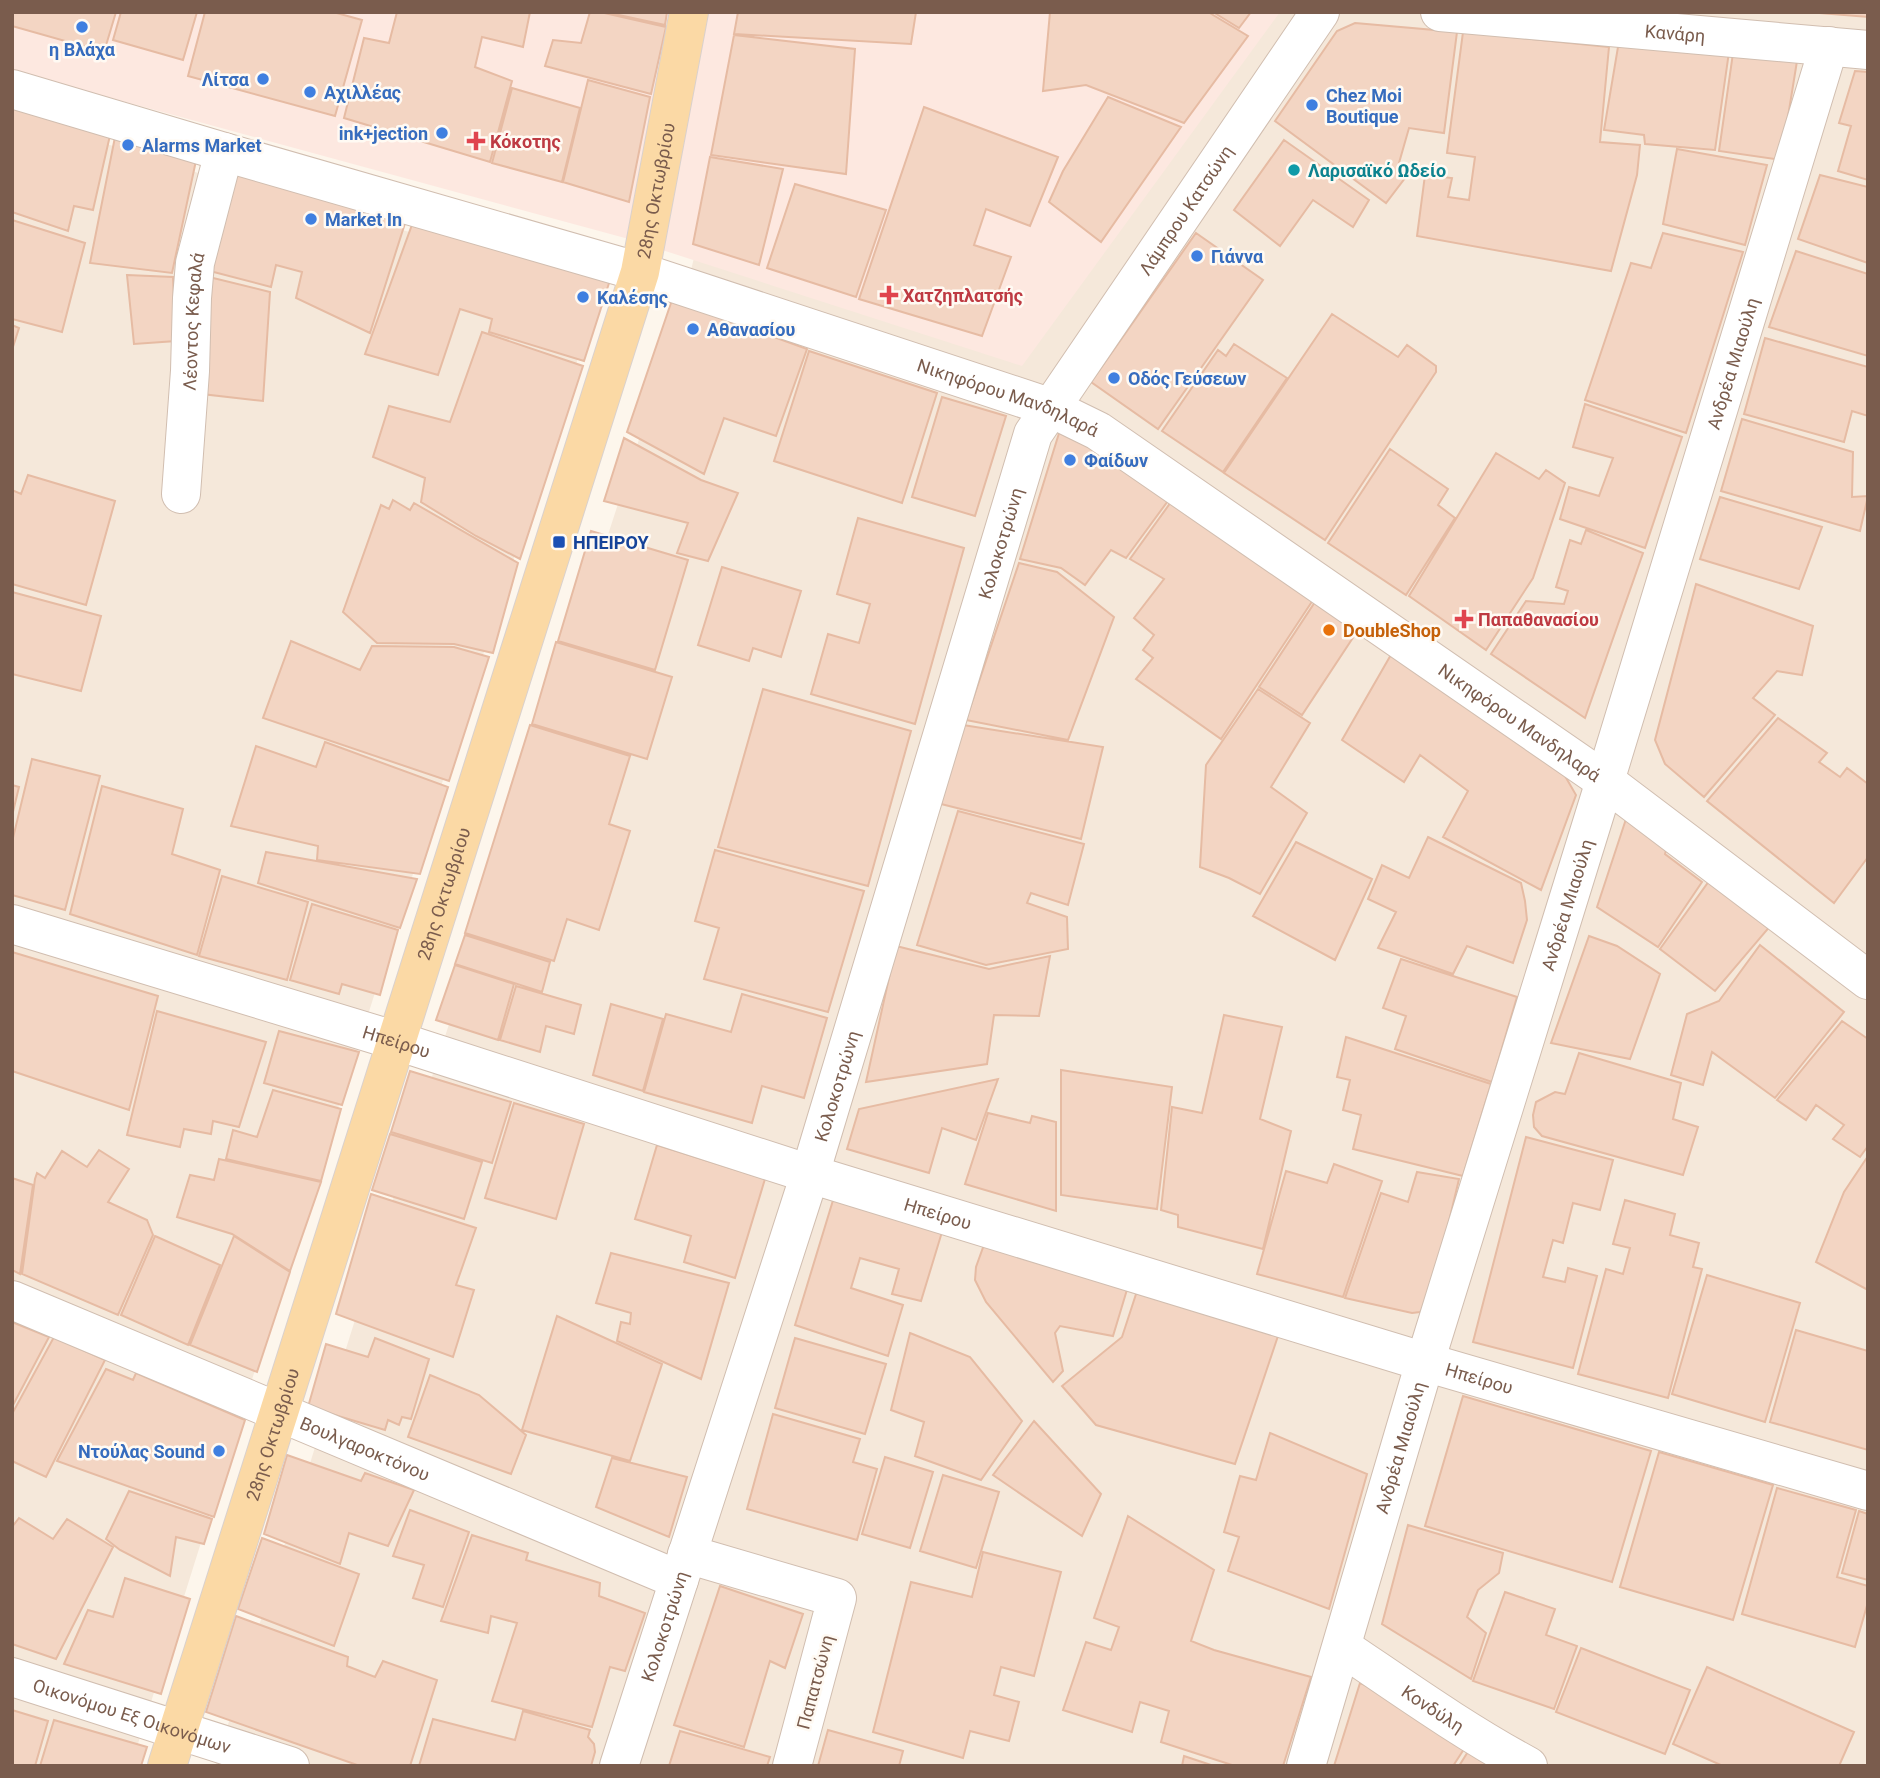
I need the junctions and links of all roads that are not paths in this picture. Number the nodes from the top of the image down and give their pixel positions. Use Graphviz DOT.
graph roads {
  1 [pos="690,12"];
  2 [pos="1320,12"];
  3 [pos="1440,12"];
  4 [pos="1829,46"];
  5 [pos="1868,50"];
  6 [pos="12,89"];
  7 [pos="224,152"];
  8 [pos="640,272"];
  9 [pos="1049,407"];
  10 [pos="181,494"];
  11 [pos="1605,781"];
  12 [pos="12,924"];
  13 [pos="1868,980"];
  14 [pos="397,1041"];
  15 [pos="810,1174"];
  16 [pos="12,1300"];
  17 [pos="1425,1362"];
  18 [pos="280,1412"];
  19 [pos="1868,1491"];
  20 [pos="683,1567"];
  21 [pos="838,1598"];
  22 [pos="1342,1647"];
  23 [pos="12,1677"];
  24 [pos="173,1748"];
  25 [pos="290,1766"];
  26 [pos="619,1766"];
  27 [pos="792,1766"];
  28 [pos="1306,1766"];
  29 [pos="1528,1766"];
  1 -- 8 [label="main road, 28ης Οκτωβρίου"];
  2 -- 9 [label="street, Λάμπρου Κατσώνη"];
  3 -- 4 [label="street, Κανάρη"];
  4 -- 5 [label="street, Κανάρη"];
  4 -- 11 [label="street, Ανδρέα Μιαούλη"];
  6 -- 7 [label="street, Νικηφόρου Μανδηλαρά"];
  7 -- 8 [label="street, Νικηφόρου Μανδηλαρά"];
  7 -- 10 [label="street, Λέοντος Κεφαλά"];
  8 -- 9 [label="street, Νικηφόρου Μανδηλαρά"];
  8 -- 14 [label="main road, 28ης Οκτωβρίου"];
  9 -- 11 [label="street, Νικηφόρου Μανδηλαρά"];
  9 -- 15 [label="street, Κολοκοτρώνη"];
  11 -- 13 [label="street, Νικηφόρου Μανδηλαρά"];
  11 -- 17 [label="street, Ανδρέα Μιαούλη"];
  12 -- 14 [label="street, Ηπείρου"];
  14 -- 15 [label="street, Ηπείρου"];
  14 -- 18 [label="main road, 28ης Οκτωβρίου"];
  15 -- 17 [label="street, Ηπείρου"];
  15 -- 20 [label="street, Κολοκοτρώνη"];
  16 -- 18 [label="street, Βουλγαροκτόνου"];
  17 -- 19 [label="street, Ηπείρου"];
  17 -- 22 [label="street, Ανδρέα Μιαούλη"];
  18 -- 20 [label="street, Βουλγαροκτόνου"];
  18 -- 24 [label="main road, 28ης Οκτωβρίου"];
  20 -- 21 [label="street, Βουλγαροκτόνου"];
  20 -- 26 [label="street, Κολοκοτρώνη"];
  21 -- 27 [label="street, Παπατσώνη"];
  22 -- 28 [label="street, Ανδρέα Μιαούλη"];
  22 -- 29 [label="street, Κονδύλη"];
  23 -- 24 [label="street, Οικονόμου Εξ Οικονόμων"];
  24 -- 25 [label="street, Οικονόμου Εξ Οικονόμων"];
}
